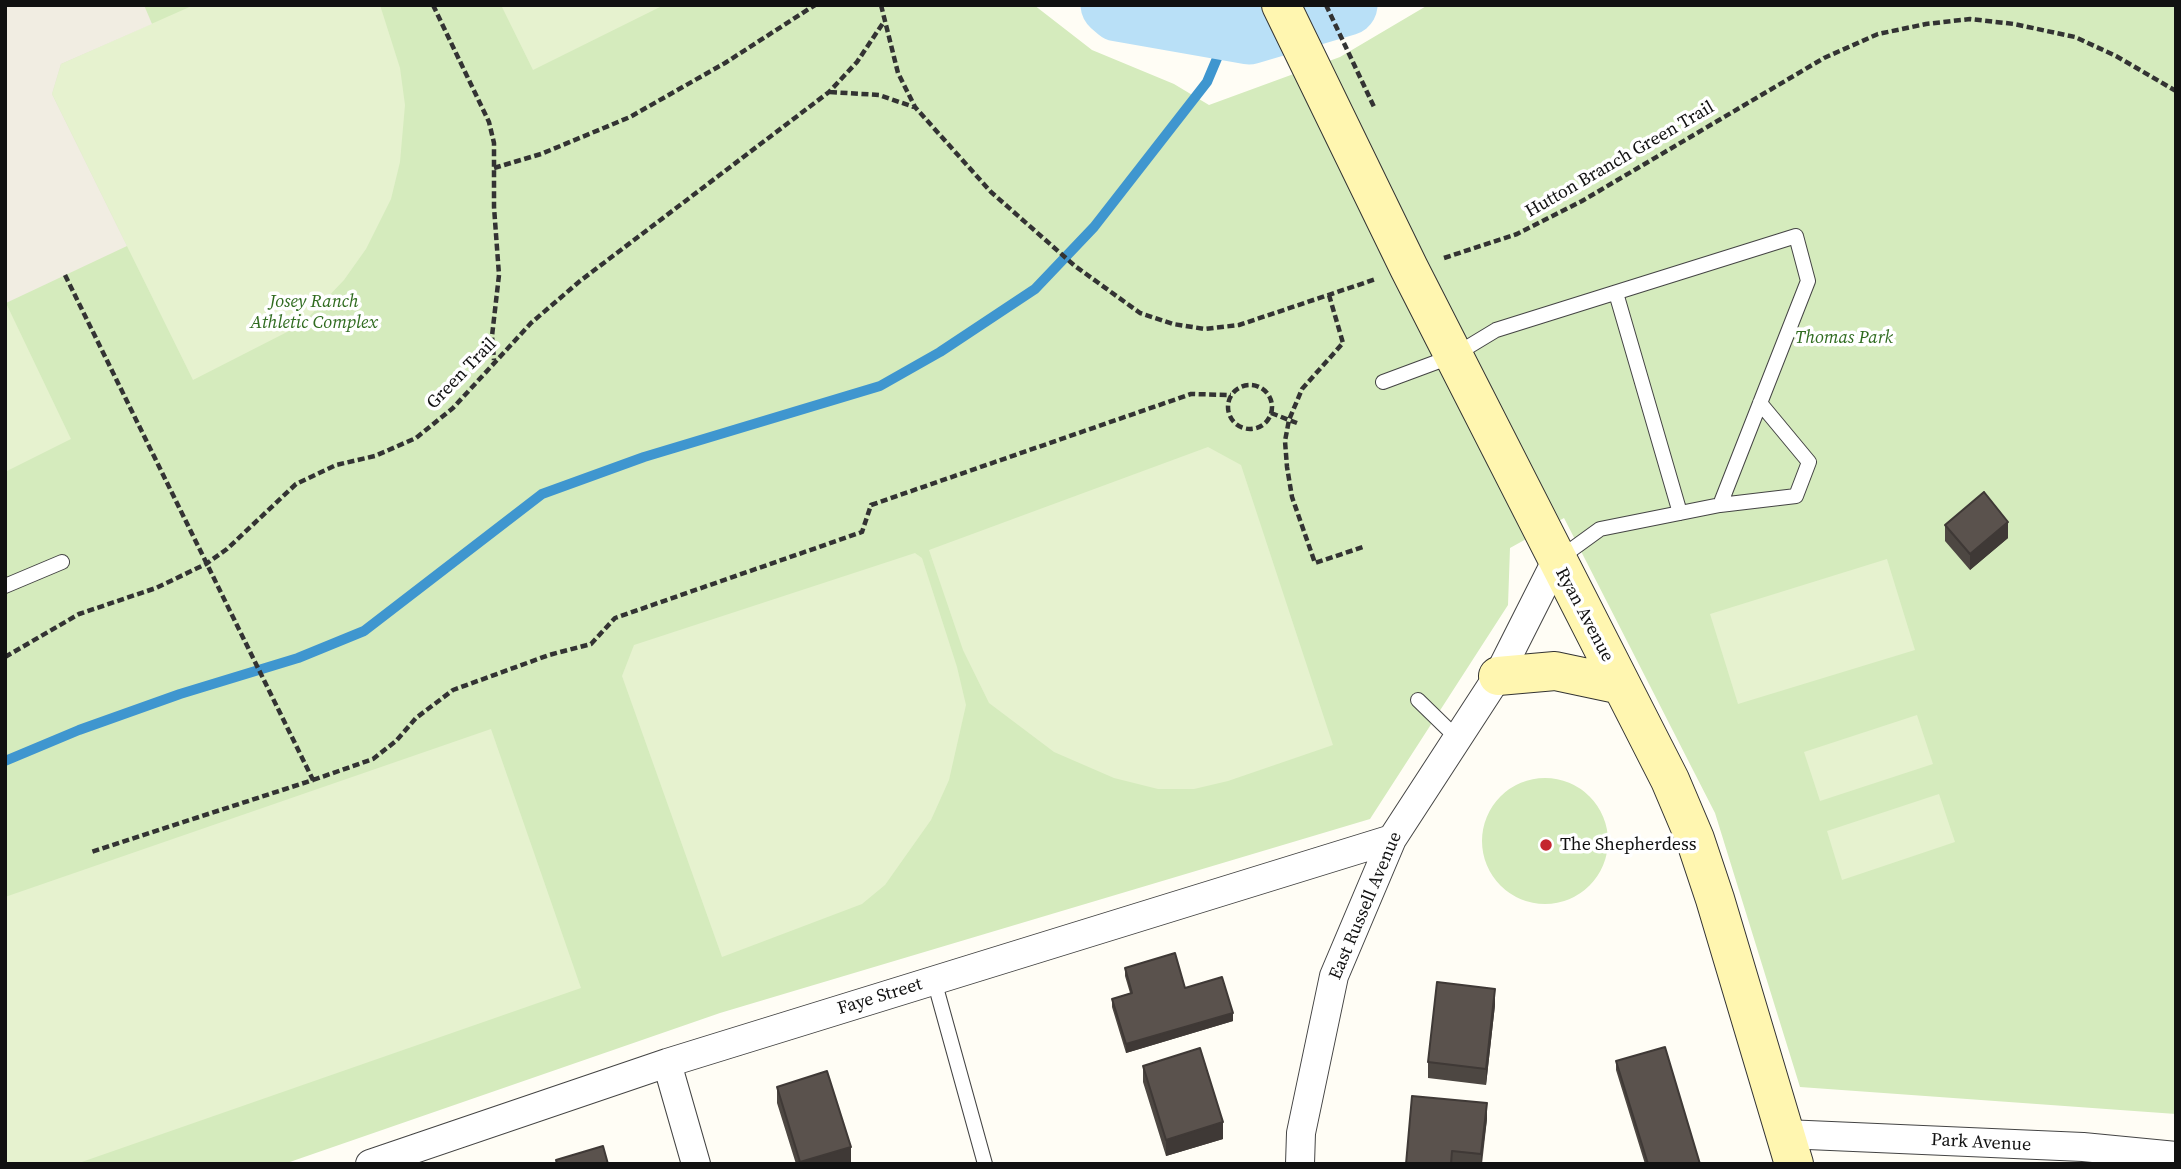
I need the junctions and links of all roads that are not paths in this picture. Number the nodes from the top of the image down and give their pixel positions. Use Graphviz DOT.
graph roads {
  1 [pos="1282,5"];
  2 [pos="1616,293"];
  3 [pos="1453,356"];
  4 [pos="1384,382"];
  5 [pos="1760,403"];
  6 [pos="1720,505"];
  7 [pos="1680,513"];
  8 [pos="1556,561"];
  9 [pos="62,562"];
  10 [pos="5,586"];
  11 [pos="1498,676"];
  12 [pos="1621,685"];
  13 [pos="1418,700"];
  14 [pos="1457,738"];
  15 [pos="1392,839"];
  16 [pos="934,980"];
  17 [pos="667,1063"];
  18 [pos="1790,1149"];
  19 [pos="2176,1156"];
  20 [pos="399,1159"];
  21 [pos="370,1164"];
  22 [pos="696,1164"];
  23 [pos="985,1164"];
  24 [pos="1300,1164"];
  1 -- 3 [label="street, Ryan Avenue"];
  2 -- 3 [label="lane"];
  2 -- 5 [label="lane"];
  2 -- 7 [label="lane"];
  3 -- 4 [label="lane"];
  3 -- 8 [label="street, Ryan Avenue"];
  5 -- 6 [label="lane"];
  5 -- 6 [label="lane"];
  6 -- 7 [label="lane"];
  7 -- 8 [label="lane"];
  8 -- 11 [label="street, East Russell Avenue"];
  8 -- 12 [label="street, Ryan Avenue"];
  9 -- 10 [label="lane"];
  11 -- 12 [label="street"];
  11 -- 14 [label="street, East Russell Avenue"];
  12 -- 18 [label="street, Ryan Avenue"];
  13 -- 14 [label="lane"];
  14 -- 15 [label="street, East Russell Avenue"];
  15 -- 16 [label="street, Faye Street"];
  15 -- 24 [label="street, East Russell Avenue"];
  16 -- 17 [label="street, Faye Street"];
  16 -- 23 [label="lane"];
  17 -- 20 [label="street, Faye Street"];
  17 -- 22 [label="street"];
  18 -- 19 [label="street, Park Avenue"];
  20 -- 21 [label="street, Faye Street"];
}
